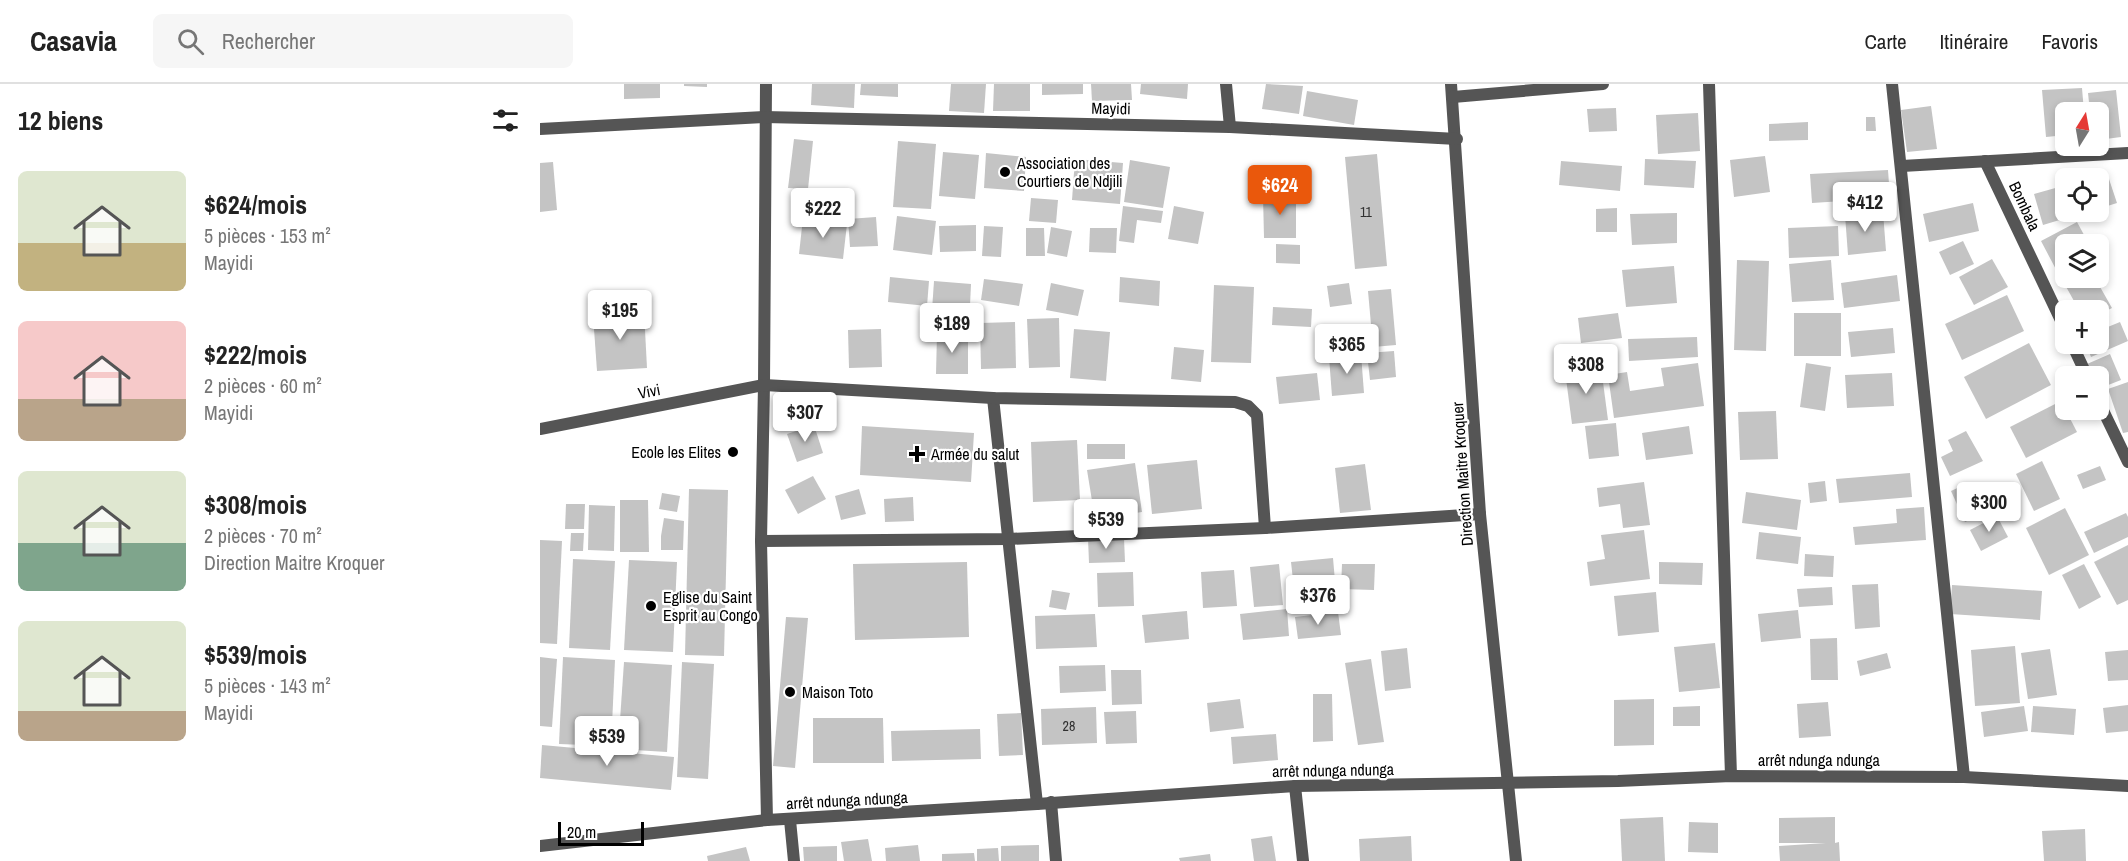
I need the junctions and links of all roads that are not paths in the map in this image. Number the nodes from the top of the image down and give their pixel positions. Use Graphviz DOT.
graph roads {
  1 [pos="766,84"];
  2 [pos="1226,84"];
  3 [pos="1452,84"];
  4 [pos="1603,84"];
  5 [pos="1709,84"];
  6 [pos="1892,84"];
  7 [pos="1453,98"];
  8 [pos="764,117"];
  9 [pos="1230,127"];
  10 [pos="540,129"];
  11 [pos="1457,139"];
  12 [pos="2128,153"];
  13 [pos="1985,161"];
  14 [pos="1902,166"];
  15 [pos="2055,308"];
  16 [pos="764,386"];
  17 [pos="993,398"];
  18 [pos="2108,420"];
  19 [pos="540,429"];
  20 [pos="2128,462"];
  21 [pos="1480,514"];
  22 [pos="1264,528"];
  23 [pos="1008,539"];
  24 [pos="761,542"];
  25 [pos="1731,776"];
  26 [pos="1964,777"];
  27 [pos="1509,783"];
  28 [pos="1295,786"];
  29 [pos="2128,786"];
  30 [pos="1051,802"];
  31 [pos="1037,804"];
  32 [pos="768,820"];
  33 [pos="790,820"];
  34 [pos="540,846"];
  35 [pos="794,861"];
  36 [pos="1056,861"];
  37 [pos="1303,861"];
  38 [pos="1516,861"];
  1 -- 8 [label="street"];
  2 -- 9 [label="street"];
  3 -- 7 [label="street, Direction Maitre Kroquer"];
  4 -- 7 [label="street"];
  5 -- 25 [label="street"];
  6 -- 14 [label="street"];
  7 -- 11 [label="street, Direction Maitre Kroquer"];
  8 -- 9 [label="street, Mayidi"];
  8 -- 10 [label="street"];
  8 -- 16 [label="street"];
  9 -- 11 [label="street, Mayidi"];
  11 -- 21 [label="street, Direction Maitre Kroquer"];
  12 -- 13 [label="street"];
  13 -- 14 [label="street"];
  13 -- 15 [label="street, Bombala"];
  14 -- 26 [label="street"];
  16 -- 17 [label="street"];
  16 -- 19 [label="street, Vivi"];
  16 -- 24 [label="street"];
  17 -- 22 [label="street"];
  17 -- 23 [label="street"];
  18 -- 20 [label="street"];
  21 -- 22 [label="street"];
  21 -- 27 [label="street, Direction Maitre Kroquer"];
  22 -- 23 [label="street"];
  23 -- 24 [label="street"];
  23 -- 31 [label="street"];
  24 -- 32 [label="street"];
  25 -- 26 [label="street, arrêt ndunga ndunga"];
  25 -- 27 [label="street, arrêt ndunga ndunga"];
  26 -- 29 [label="street, arrêt ndunga ndunga"];
  27 -- 28 [label="street, arrêt ndunga ndunga"];
  27 -- 38 [label="street, Direction Maitre Kroquer"];
  28 -- 30 [label="street, arrêt ndunga ndunga"];
  28 -- 37 [label="street"];
  30 -- 31 [label="street, arrêt ndunga ndunga"];
  30 -- 36 [label="street"];
  31 -- 33 [label="street, arrêt ndunga ndunga"];
  32 -- 33 [label="street, arrêt ndunga ndunga"];
  32 -- 34 [label="street, arrêt ndunga ndunga"];
  33 -- 35 [label="street"];
}
